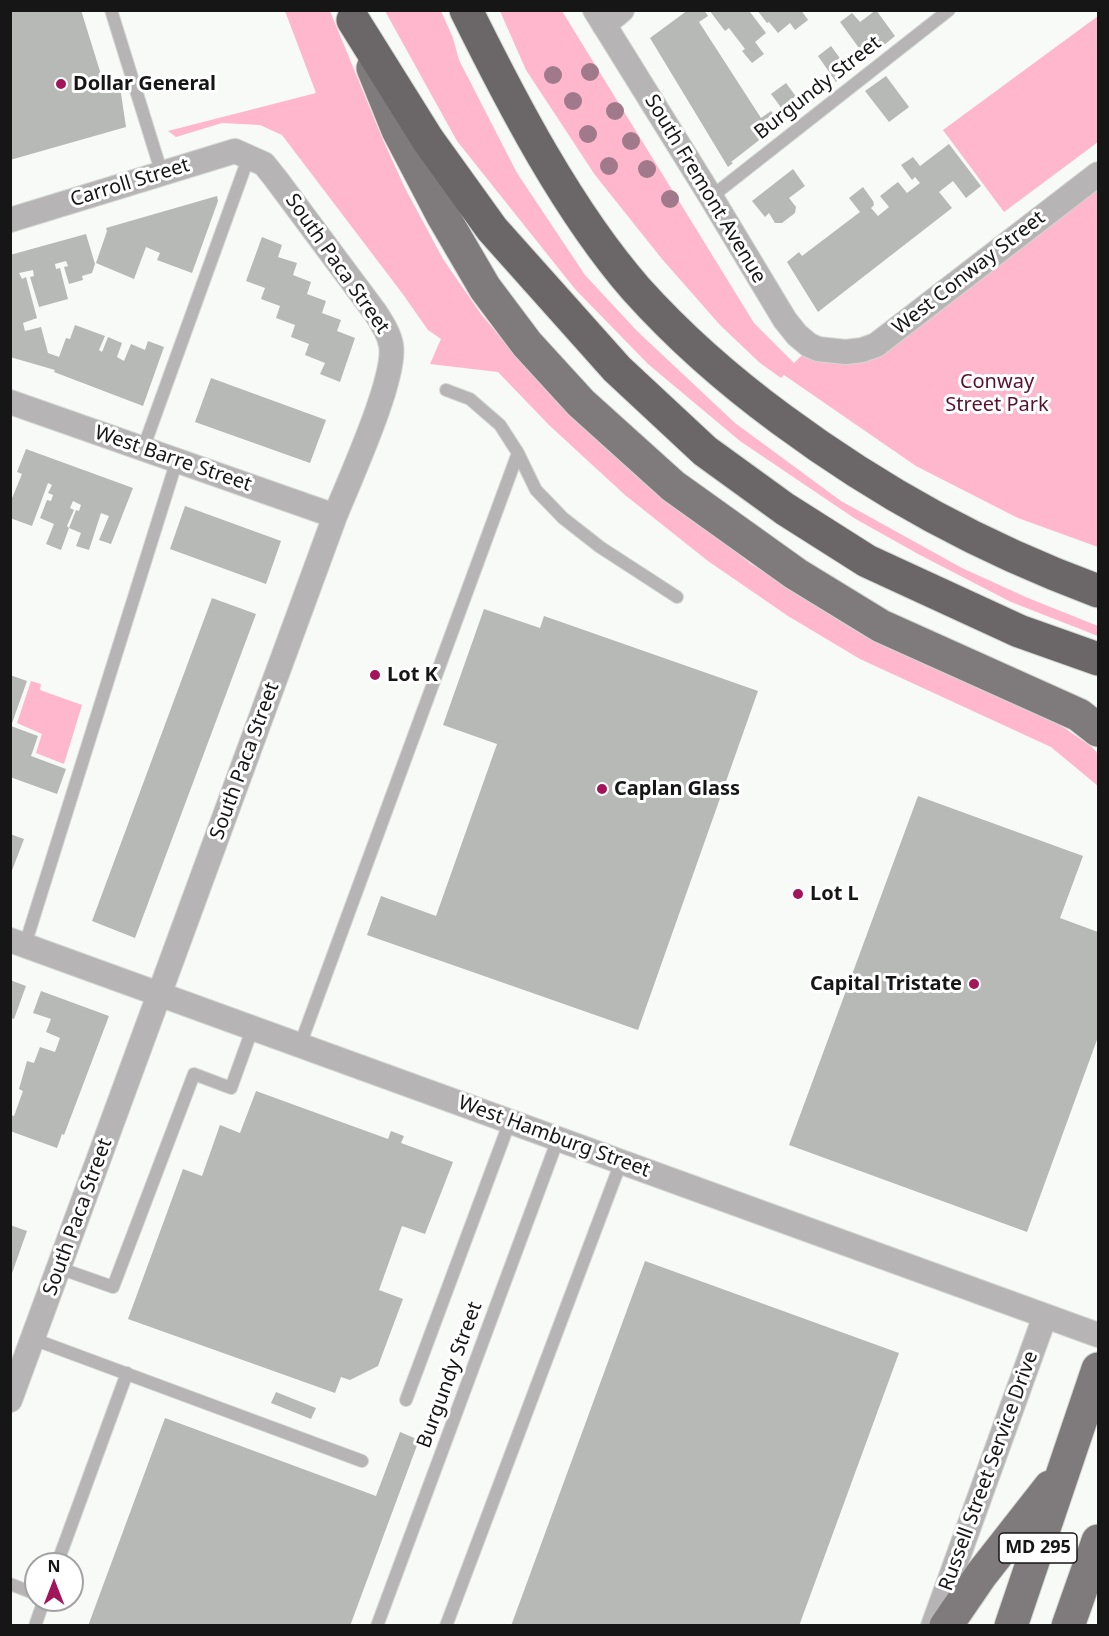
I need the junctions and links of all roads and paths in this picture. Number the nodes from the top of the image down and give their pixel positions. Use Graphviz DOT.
graph roads {
  1 [pos="111,10"];
  2 [pos="466,10"];
  3 [pos="949,10"];
  4 [pos="352,15"];
  5 [pos="607,15"];
  6 [pos="249,156"];
  7 [pos="162,174"];
  8 [pos="1098,174"];
  9 [pos="711,197"];
  10 [pos="10,220"];
  11 [pos="831,350"];
  12 [pos="446,390"];
  13 [pos="10,402"];
  14 [pos="143,449"];
  15 [pos="518,453"];
  16 [pos="177,460"];
  17 [pos="335,516"];
  18 [pos="1098,591"];
  19 [pos="677,597"];
  20 [pos="1098,659"];
  21 [pos="1098,730"];
  22 [pos="18,942"];
  23 [pos="160,994"];
  24 [pos="253,1027"];
  25 [pos="300,1045"];
  26 [pos="510,1121"];
  27 [pos="558,1138"];
  28 [pos="621,1162"];
  29 [pos="59,1268"];
  30 [pos="1045,1316"];
  31 [pos="1098,1335"];
  32 [pos="33,1339"];
  33 [pos="1098,1369"];
  34 [pos="127,1373"];
  35 [pos="10,1400"];
  36 [pos="406,1400"];
  37 [pos="362,1461"];
  38 [pos="1065,1470"];
  39 [pos="1098,1540"];
  40 [pos="61,1552"];
  41 [pos="377,1626"];
  42 [pos="446,1626"];
  43 [pos="933,1626"];
  44 [pos="946,1626"];
  45 [pos="1011,1626"];
  46 [pos="1068,1626"];
  1 -- 7 [label="lane"];
  2 -- 18 [label="highway"];
  3 -- 9 [label="lane, Burgundy Street"];
  4 -- 20 [label="highway"];
  4 -- 21 [label="main road"];
  5 -- 9 [label="street, South Fremont Avenue"];
  6 -- 7 [label="street, Carroll Street"];
  6 -- 14 [label="lane"];
  6 -- 17 [label="street, South Paca Street"];
  7 -- 10 [label="street, Carroll Street"];
  8 -- 11 [label="street, West Conway Street"];
  9 -- 11 [label="street, South Fremont Avenue"];
  12 -- 15 [label="lane"];
  13 -- 14 [label="street, West Barre Street"];
  14 -- 16 [label="street, West Barre Street"];
  15 -- 19 [label="lane"];
  15 -- 25 [label="lane"];
  16 -- 17 [label="street, West Barre Street"];
  16 -- 22 [label="lane"];
  17 -- 23 [label="street, South Paca Street"];
  22 -- 23 [label="street, West Hamburg Street"];
  23 -- 24 [label="street, West Hamburg Street"];
  23 -- 29 [label="street, South Paca Street"];
  24 -- 25 [label="street, West Hamburg Street"];
  24 -- 29 [label="lane"];
  25 -- 26 [label="street, West Hamburg Street"];
  26 -- 27 [label="street, West Hamburg Street"];
  26 -- 36 [label="lane"];
  27 -- 28 [label="street, West Hamburg Street"];
  27 -- 41 [label="lane, Burgundy Street"];
  28 -- 30 [label="street, West Hamburg Street"];
  28 -- 42 [label="lane"];
  29 -- 32 [label="street, South Paca Street"];
  30 -- 31 [label="street, West Hamburg Street"];
  30 -- 43 [label="street, Russell Street Service Drive"];
  32 -- 34 [label="lane"];
  32 -- 35 [label="street, South Paca Street"];
  33 -- 38 [label="main road, MD 295"];
  34 -- 37 [label="lane"];
  34 -- 40 [label="lane"];
  38 -- 44 [label="main road"];
  38 -- 45 [label="main road, MD 295"];
  39 -- 46 [label="main road, MD 295"];
}
